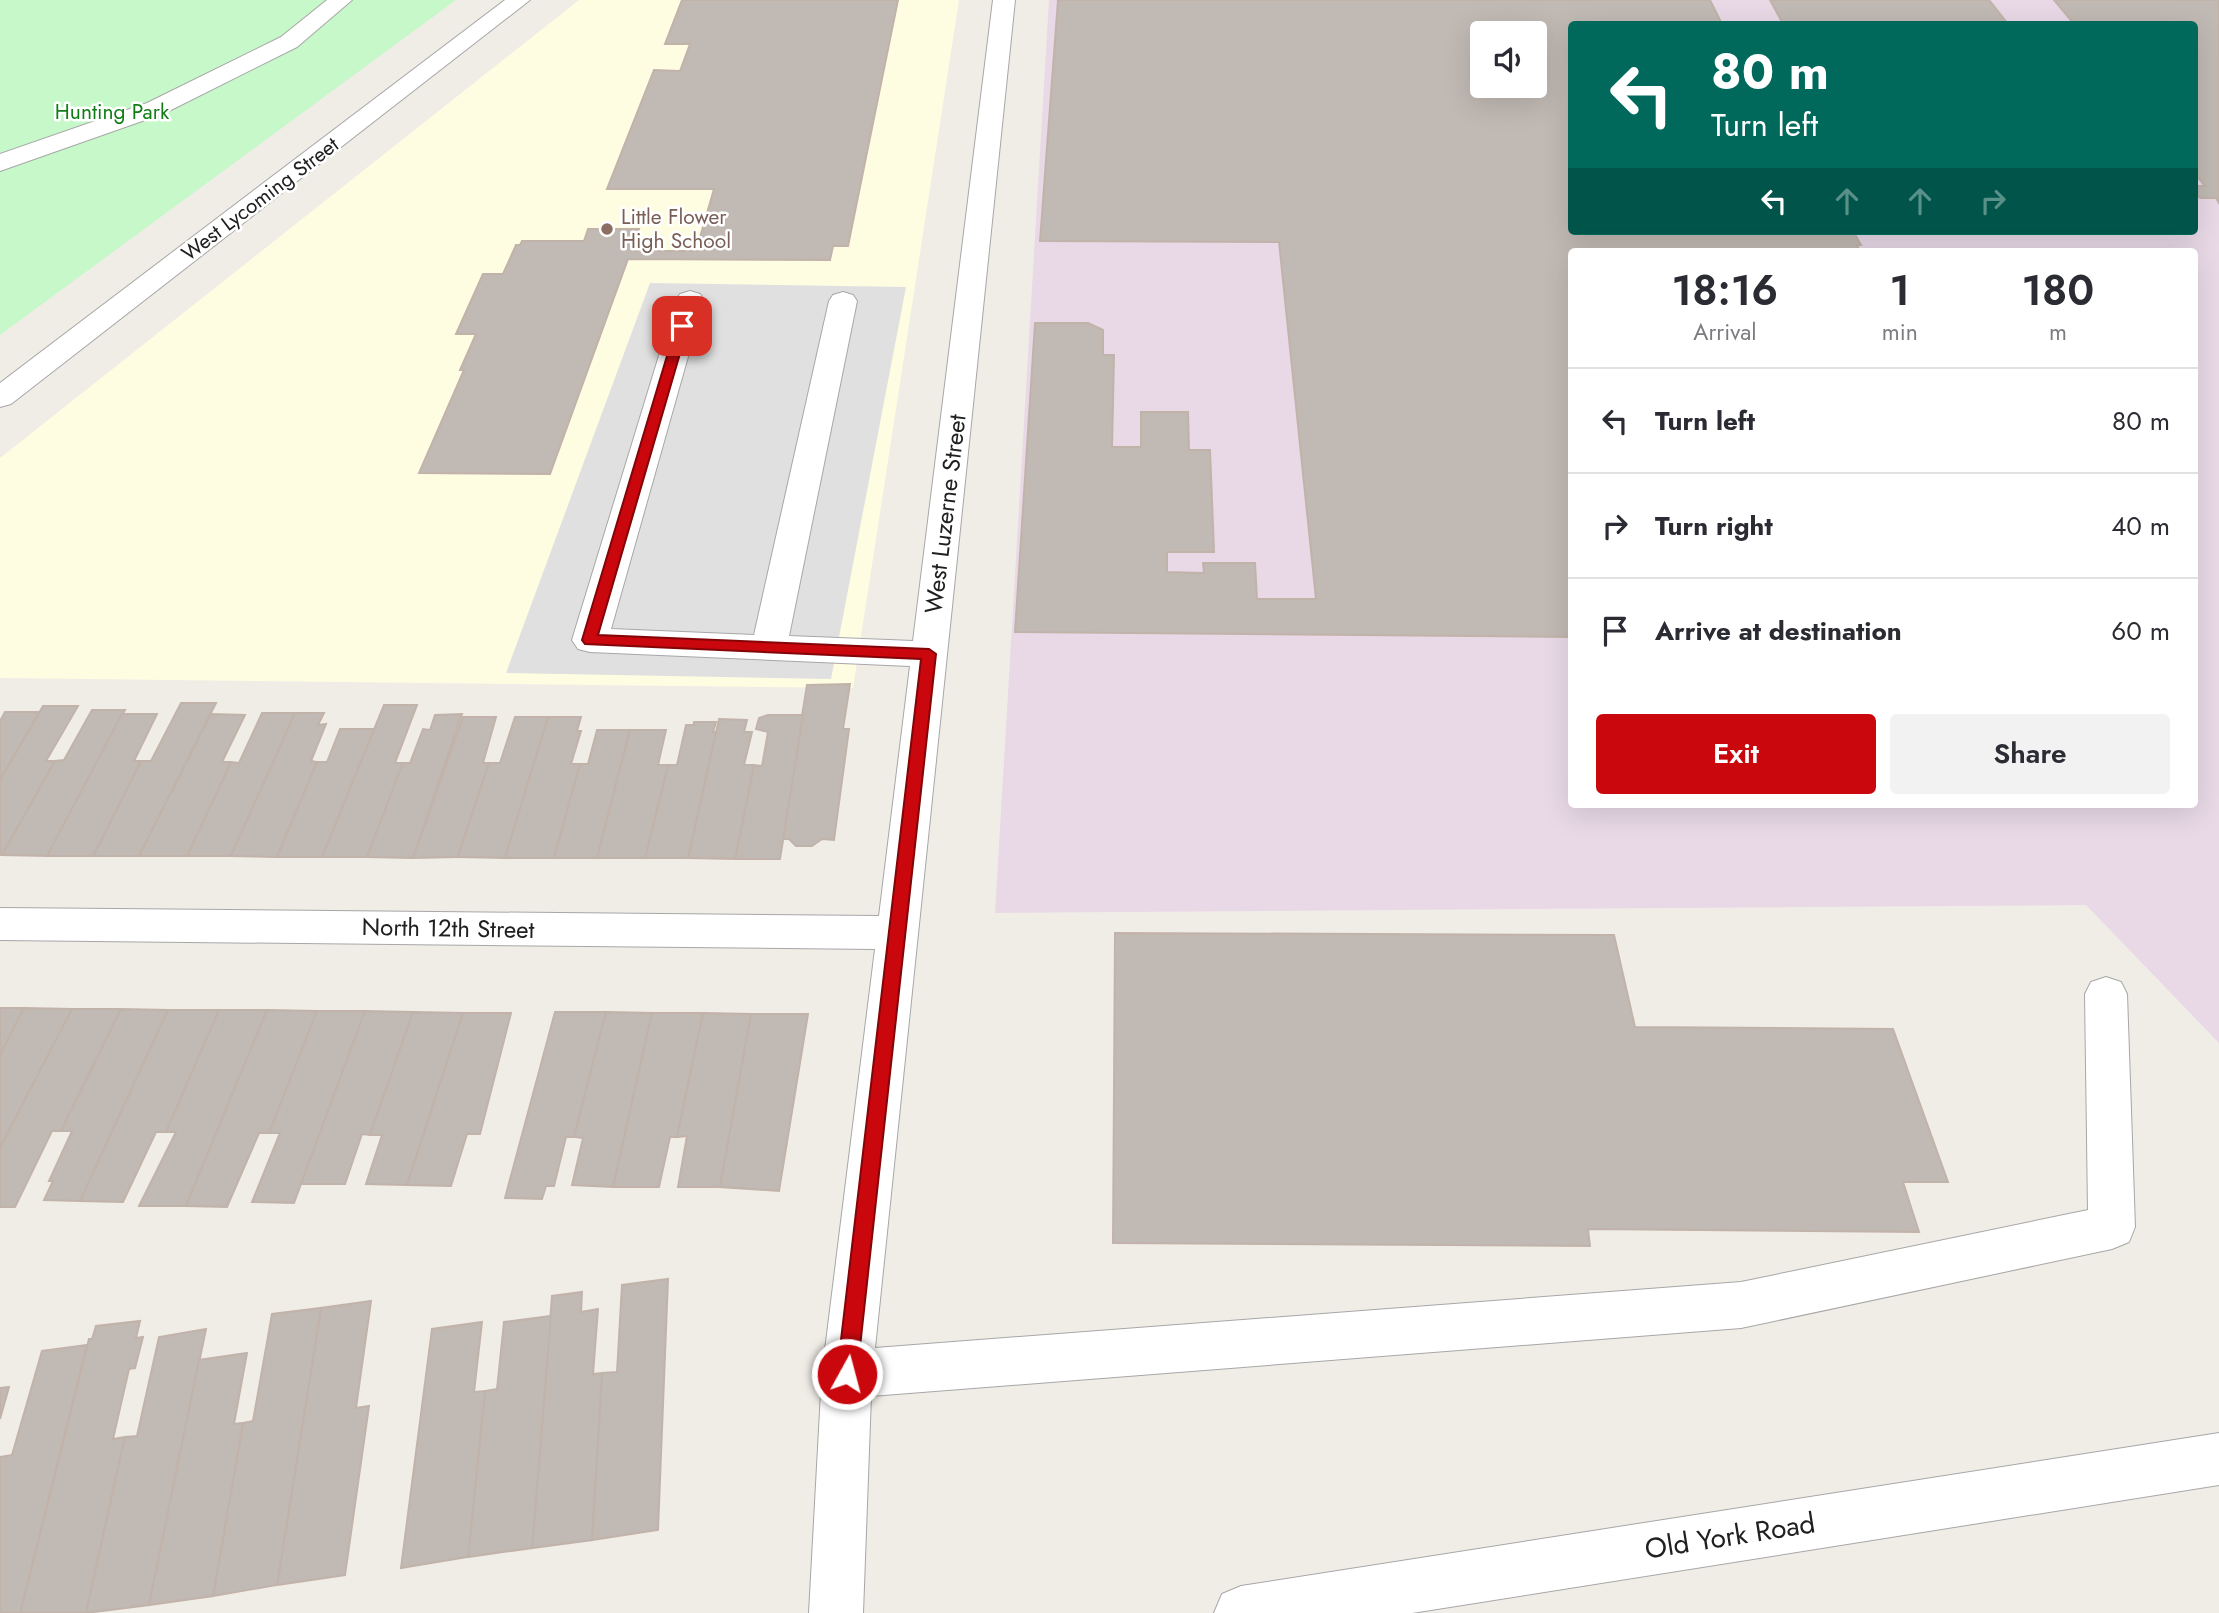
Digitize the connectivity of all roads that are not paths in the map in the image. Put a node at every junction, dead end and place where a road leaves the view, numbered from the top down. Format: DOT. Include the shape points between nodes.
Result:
graph roads {
  1 [pos="341,0"];
  2 [pos="519,0"];
  3 [pos="1004,0"];
  4 [pos="0,163"];
  5 [pos="690,300"];
  6 [pos="843,301"];
  7 [pos="0,398"];
  8 [pos="769,648"];
  9 [pos="929,654"];
  10 [pos="0,924"];
  11 [pos="897,933"];
  12 [pos="2106,994"];
  13 [pos="847,1374"];
  14 [pos="2205,1461"];
  15 [pos="836,1613"];
  16 [pos="1241,1613"];
  1 -- 4 [label="street" via="289,42 156,108"];
  2 -- 7 [label="street, West Lycoming Street"];
  3 -- 9 [label="street, West Luzerne Street"];
  5 -- 8 [label="street" via="590,640"];
  6 -- 8 [label="street"];
  8 -- 9 [label="street"];
  9 -- 11 [label="street, West Luzerne Street"];
  10 -- 11 [label="street, North 12th Street"];
  11 -- 13 [label="street, West Luzerne Street"];
  12 -- 13 [label="street" via="2112,1227 1741,1305"];
  13 -- 15 [label="street, West Luzerne Street"];
  14 -- 16 [label="street, Old York Road"];
}
